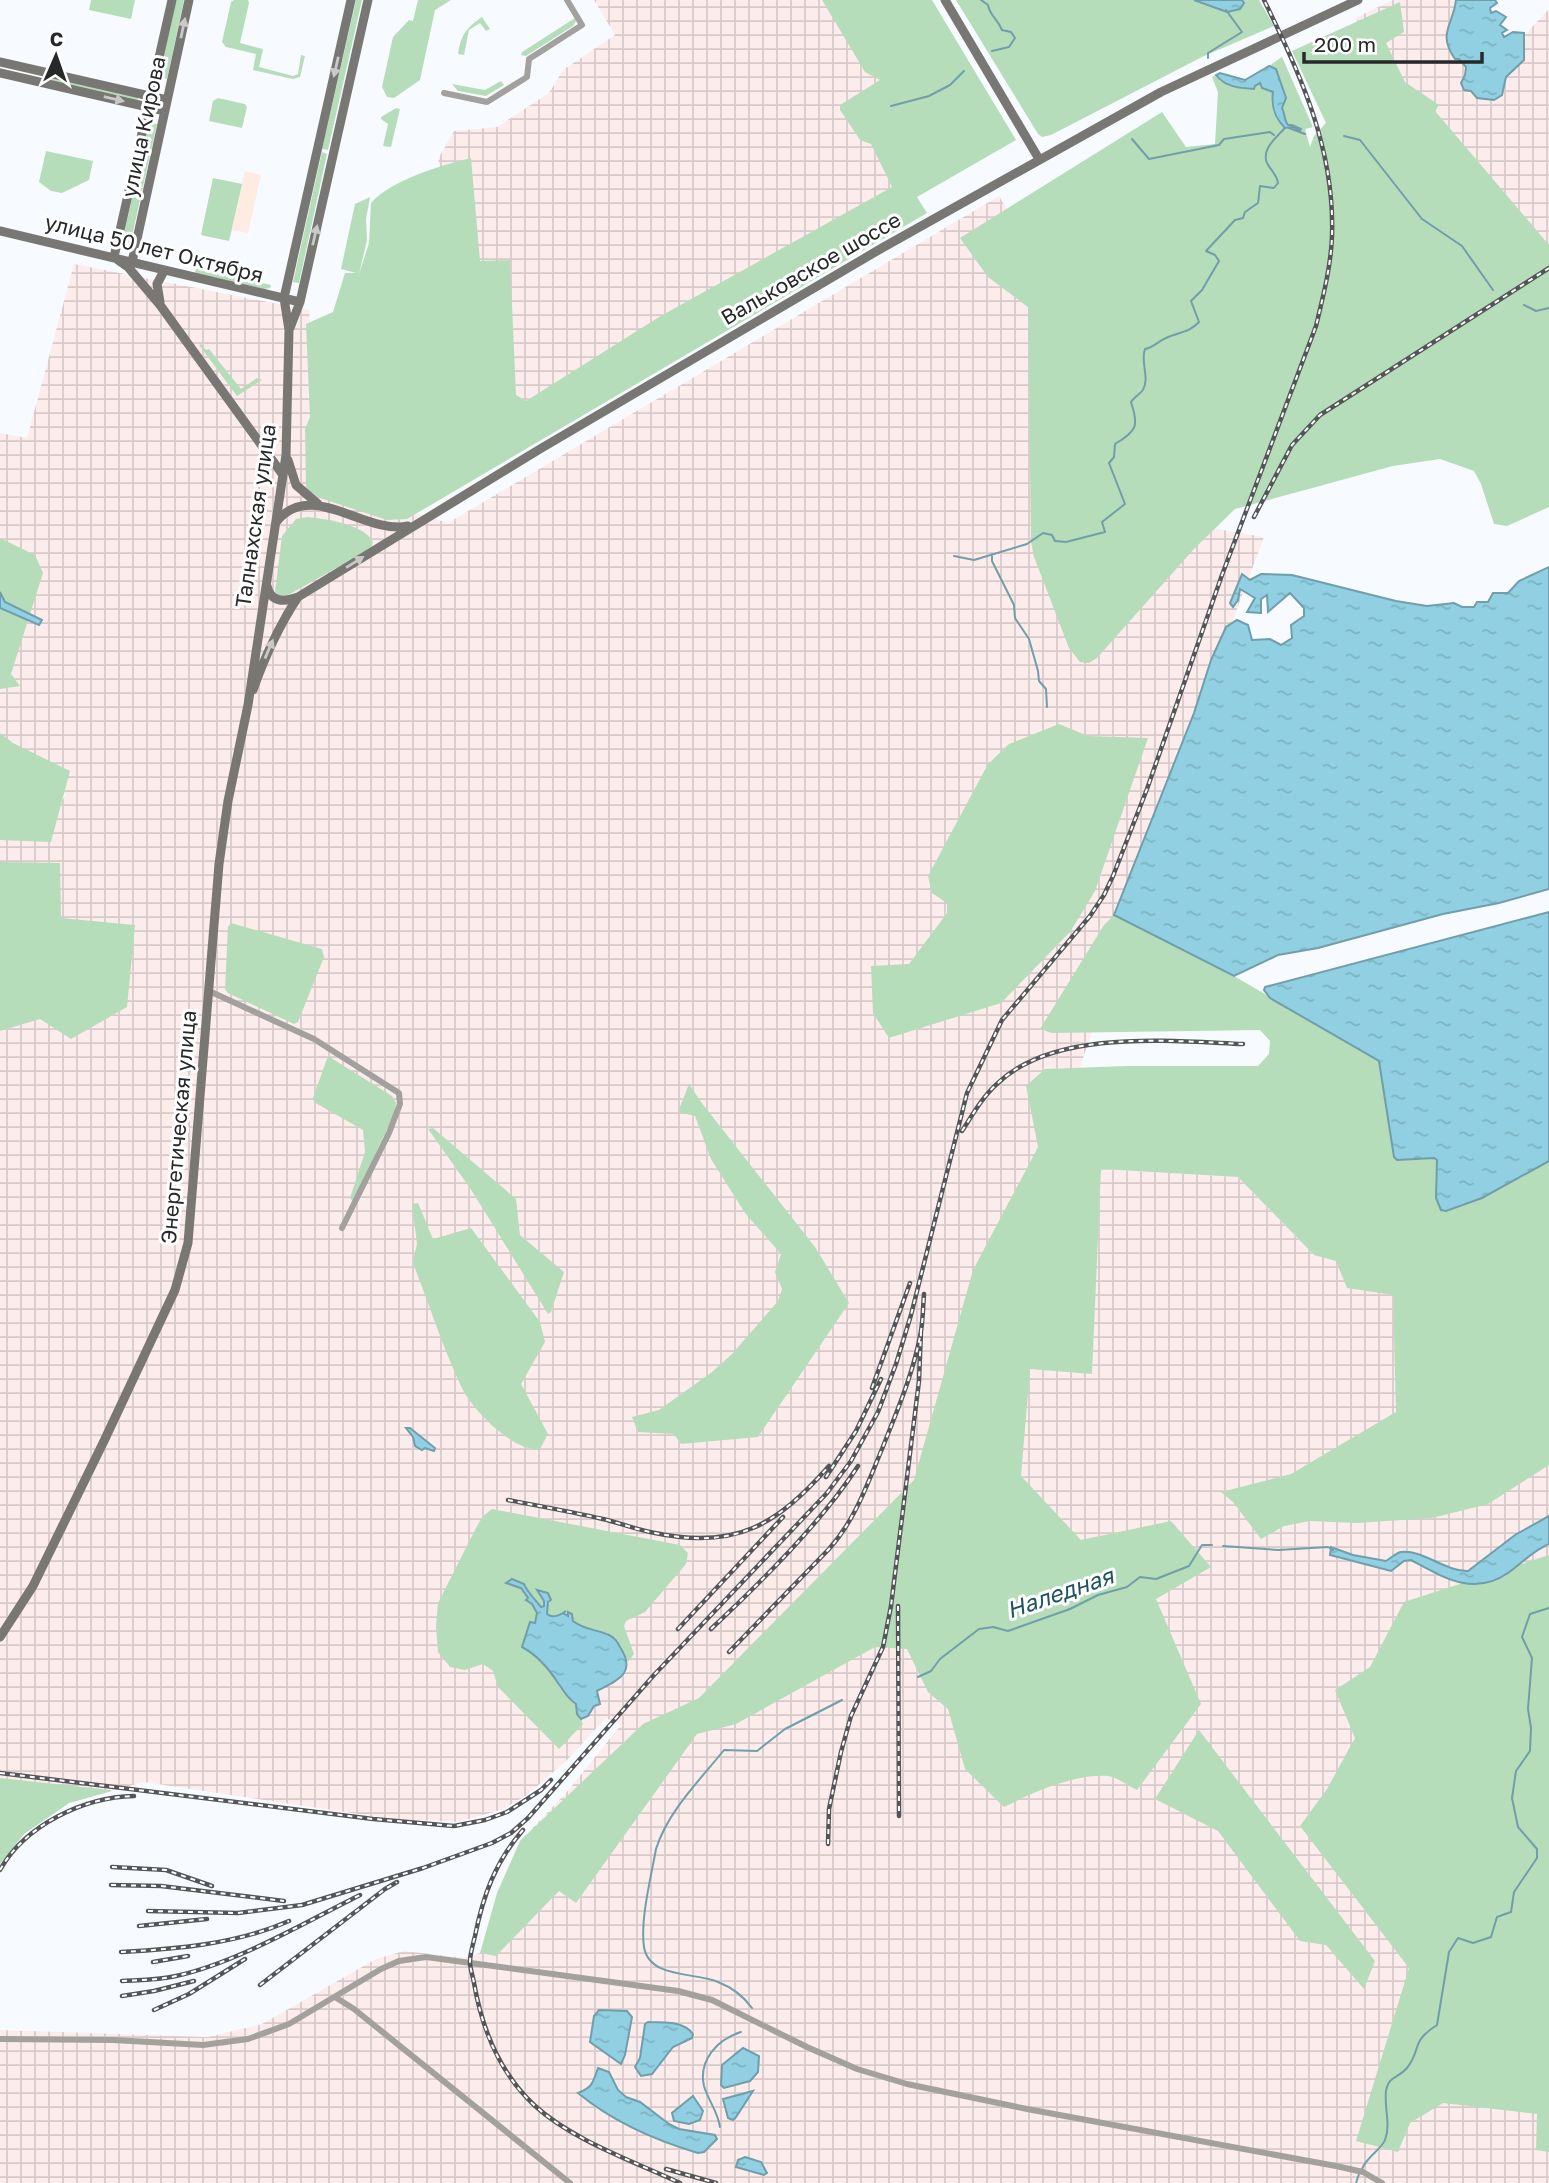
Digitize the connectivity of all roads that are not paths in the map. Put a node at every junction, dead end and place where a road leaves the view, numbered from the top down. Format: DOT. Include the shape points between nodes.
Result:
graph roads {
  1 [pos="172,0"];
  2 [pos="189,0"];
  3 [pos="351,0"];
  4 [pos="368,0"];
  5 [pos="567,0"];
  6 [pos="945,0"];
  7 [pos="1358,0"];
  8 [pos="0,62"];
  9 [pos="41,71"];
  10 [pos="0,73"];
  11 [pos="39,82"];
  12 [pos="444,93"];
  13 [pos="150,96"];
  14 [pos="167,100"];
  15 [pos="148,107"];
  16 [pos="165,111"];
  17 [pos="1039,159"];
  18 [pos="0,230"];
  19 [pos="114,257"];
  20 [pos="132,262"];
  21 [pos="164,271"];
  22 [pos="284,298"];
  23 [pos="300,302"];
  24 [pos="160,305"];
  25 [pos="289,330"];
  26 [pos="286,455"];
  27 [pos="283,475"];
  28 [pos="319,505"];
  29 [pos="276,523"];
  30 [pos="413,526"];
  31 [pos="378,528"];
  32 [pos="376,549"];
  33 [pos="265,590"];
  34 [pos="298,597"];
  35 [pos="248,705"];
  36 [pos="209,991"];
  37 [pos="342,1228"];
  38 [pos="0,1637"];
  39 [pos="335,1997"];
  40 [pos="0,2039"];
  41 [pos="570,2183"];
  42 [pos="1382,2183"];
  1 -- 13 [label="street, улица Кирова"];
  14 -- 2 [label="street, улица Кирова, one-way"];
  3 -- 22 [label="street, Талнахская улица, one-way"];
  23 -- 4 [label="street, Талнахская улица, one-way"];
  5 -- 12 [label="street" via="582,25 529,59 527,77 487,102"];
  6 -- 17 [label="street"];
  7 -- 17 [label="street, Вальковское шоссе" via="1194,75"];
  8 -- 9 [label="street"];
  9 -- 11 [label="street"];
  9 -- 13 [label="street"];
  10 -- 11 [label="street"];
  11 -- 15 [label="street, one-way"];
  13 -- 14 [label="street"];
  13 -- 15 [label="street, улица Кирова"];
  14 -- 16 [label="street, улица Кирова"];
  15 -- 16 [label="street"];
  15 -- 19 [label="street, улица Кирова"];
  16 -- 20 [label="street, улица Кирова"];
  17 -- 30 [label="street, Вальковское шоссе"];
  18 -- 19 [label="street, улица 50 лет Октября"];
  19 -- 20 [label="street, улица 50 лет Октября"];
  19 -- 24 [label="street"];
  20 -- 21 [label="street, улица 50 лет Октября"];
  21 -- 22 [label="street, улица 50 лет Октября"];
  21 -- 24 [label="street" via="157,284"];
  22 -- 23 [label="street, улица 50 лет Октября"];
  22 -- 25 [label="street, Талнахская улица"];
  23 -- 25 [label="street, Талнахская улица"];
  24 -- 27 [label="street"];
  25 -- 26 [label="street, Талнахская улица"];
  26 -- 27 [label="street, Талнахская улица"];
  26 -- 28 [label="street" via="296,485"];
  27 -- 29 [label="street, Талнахская улица"];
  28 -- 29 [label="street" via="296,506"];
  28 -- 31 [label="street"];
  29 -- 33 [label="street, Талнахская улица"];
  30 -- 31 [label="street"];
  30 -- 32 [label="street, Вальковское шоссе"];
  31 -- 32 [label="street" via="381,540"];
  34 -- 32 [label="street, Вальковское шоссе, one-way"];
  33 -- 34 [label="street, Вальковское шоссе" via="279,600"];
  33 -- 35 [label="street, Талнахская улица"];
  35 -- 34 [label="street, Вальковское шоссе, one-way" via="280,623"];
  35 -- 36 [label="street, Энергетическая улица" via="219,864"];
  36 -- 37 [label="street" via="314,1039 399,1093 400,1104 389,1133"];
  36 -- 38 [label="street, Энергетическая улица" via="188,1243 175,1290 33,1586"];
  39 -- 40 [label="street" via="269,2033 225,2043"];
  39 -- 41 [label="street"];
  39 -- 42 [label="street" via="399,1961 426,1957 678,1991 712,2000 857,2069 907,2084 1336,2166 1363,2172"];
}
